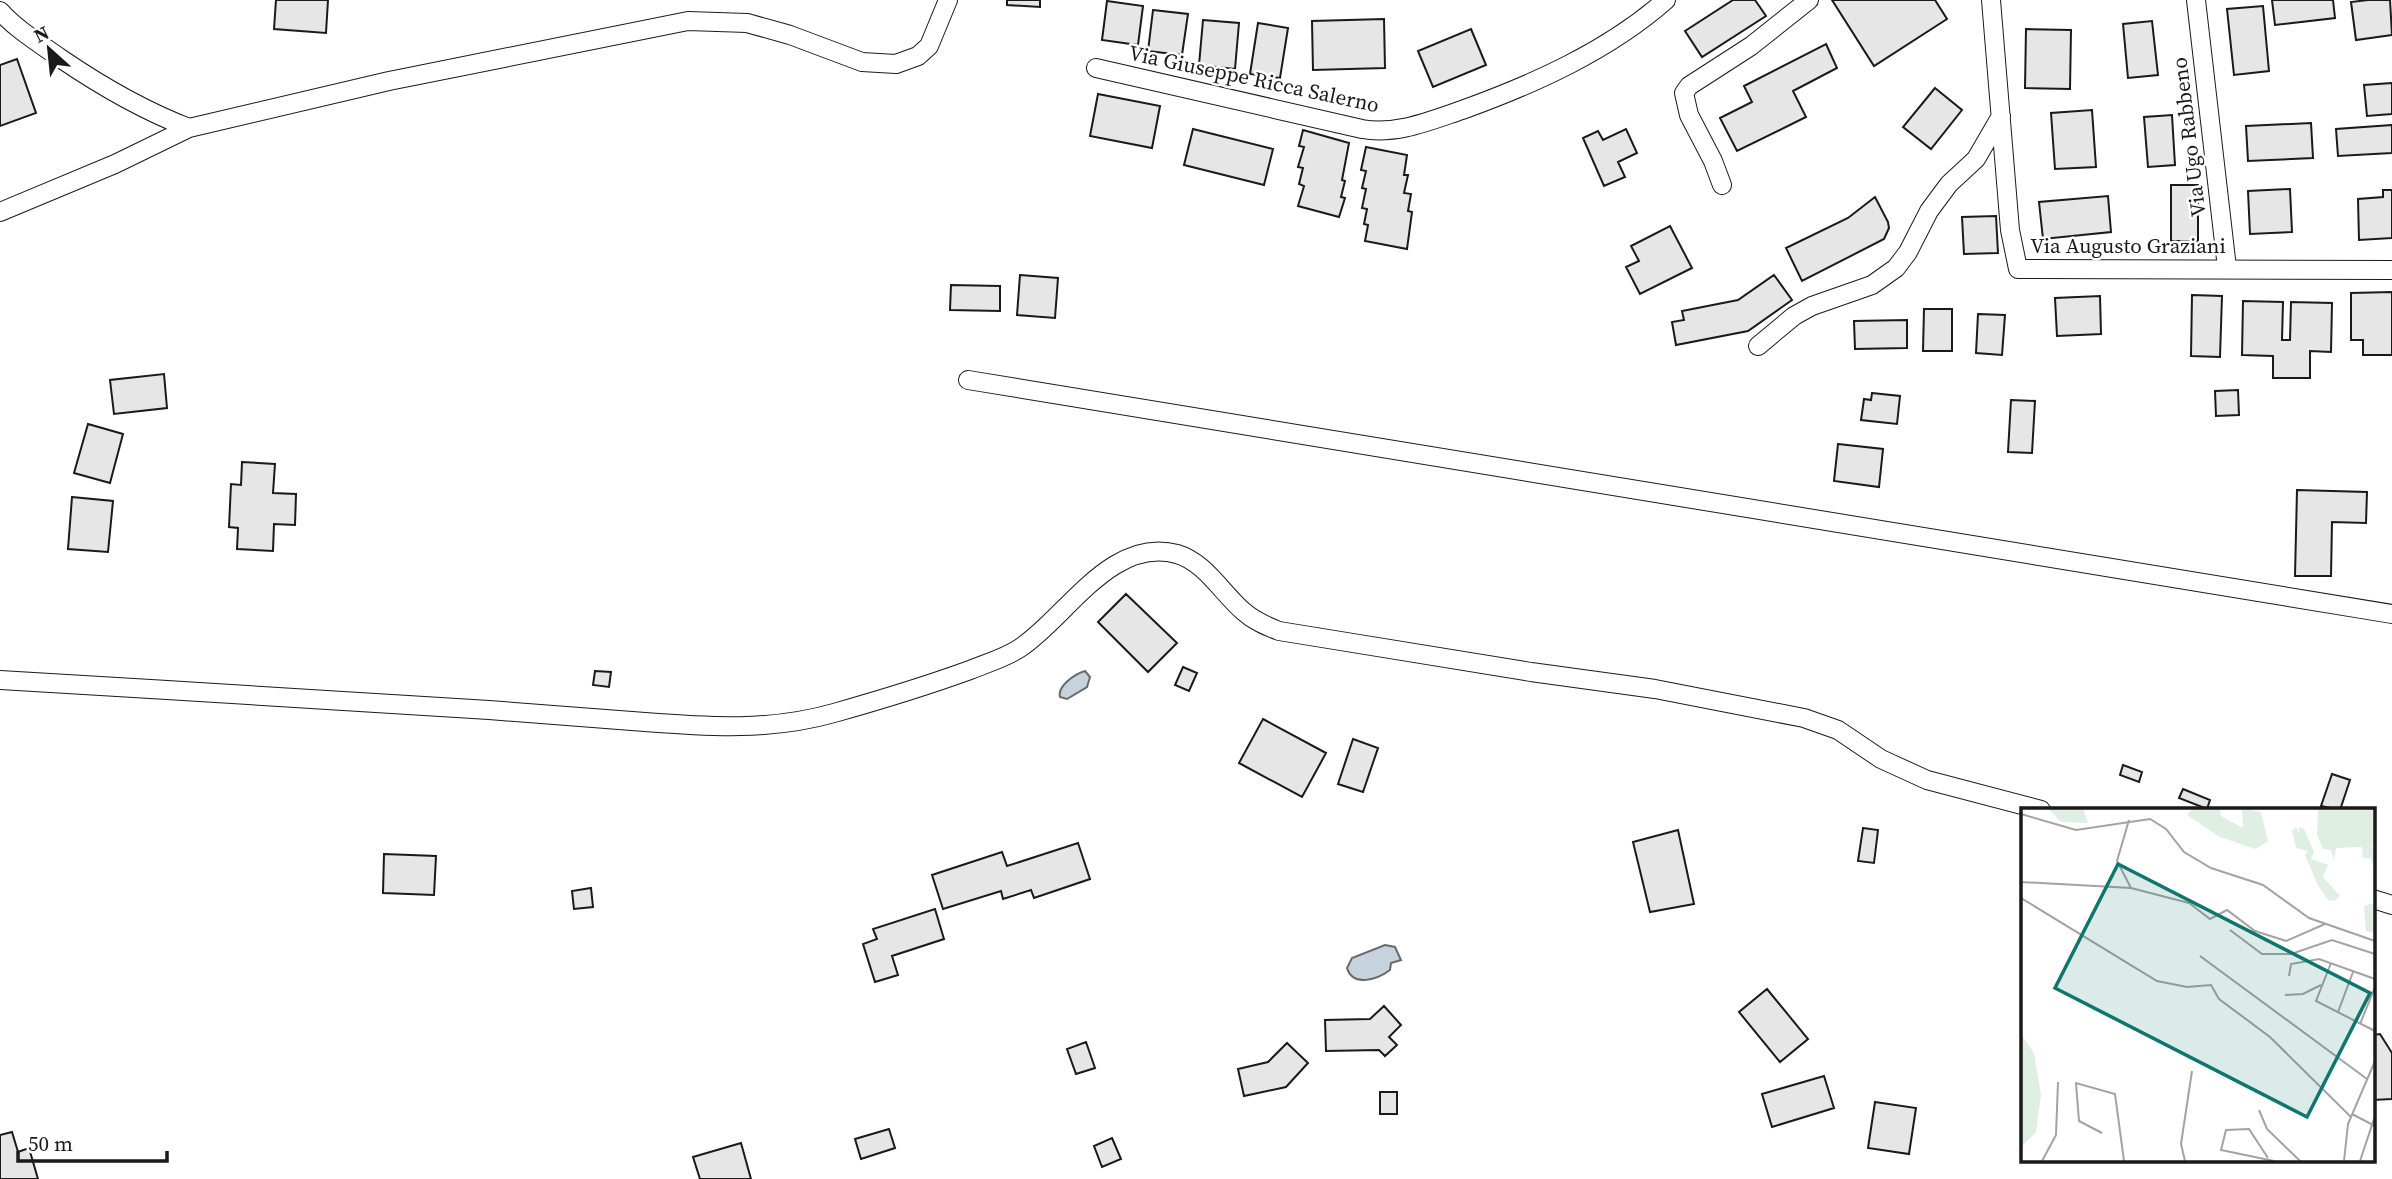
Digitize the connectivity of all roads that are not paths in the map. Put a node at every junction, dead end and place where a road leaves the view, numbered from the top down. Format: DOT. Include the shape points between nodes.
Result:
graph roads {
  1 [pos="948,0"];
  2 [pos="1666,0"];
  3 [pos="1809,0"];
  4 [pos="1991,0"];
  5 [pos="2196,0"];
  6 [pos="0,10"];
  7 [pos="1096,68"];
  8 [pos="2001,116"];
  9 [pos="189,128"];
  10 [pos="1722,185"];
  11 [pos="0,212"];
  12 [pos="2227,268"];
  13 [pos="2392,270"];
  14 [pos="1758,346"];
  15 [pos="968,380"];
  16 [pos="2392,614"];
  17 [pos="0,680"];
  18 [pos="2034,808"];
  19 [pos="2374,899"];
  20 [pos="2392,905"];
  1 -- 9 [label="street" via="929,46 918,56 896,64 862,62 747,23 688,21 390,81"];
  2 -- 7 [label="street, Via Giuseppe Ricca Salerno" via="1619,35 1542,78 1398,130 1362,129"];
  3 -- 10 [label="street" via="1684,93 1689,115"];
  4 -- 8 [label="street, Via Augusto Graziani"];
  5 -- 12 [label="street, Via Ugo Rabbeno"];
  6 -- 9 [label="street" via="29,37 102,87"];
  8 -- 12 [label="street, Via Augusto Graziani" via="2010,230 2018,269"];
  8 -- 14 [label="street" via="1976,159 1929,211 1896,268 1872,285 1794,316"];
  9 -- 11 [label="street"];
  12 -- 13 [label="street, Via Augusto Graziani"];
  15 -- 16 [label="street"];
  17 -- 18 [label="street" via="716,727 778,724 920,687 1003,657 1040,633 1107,571 1137,556 1166,552 1193,562 1245,613 1279,631 1655,689 1811,720 1838,730 1881,759 1918,776"];
  19 -- 20 [label="street"];
}
